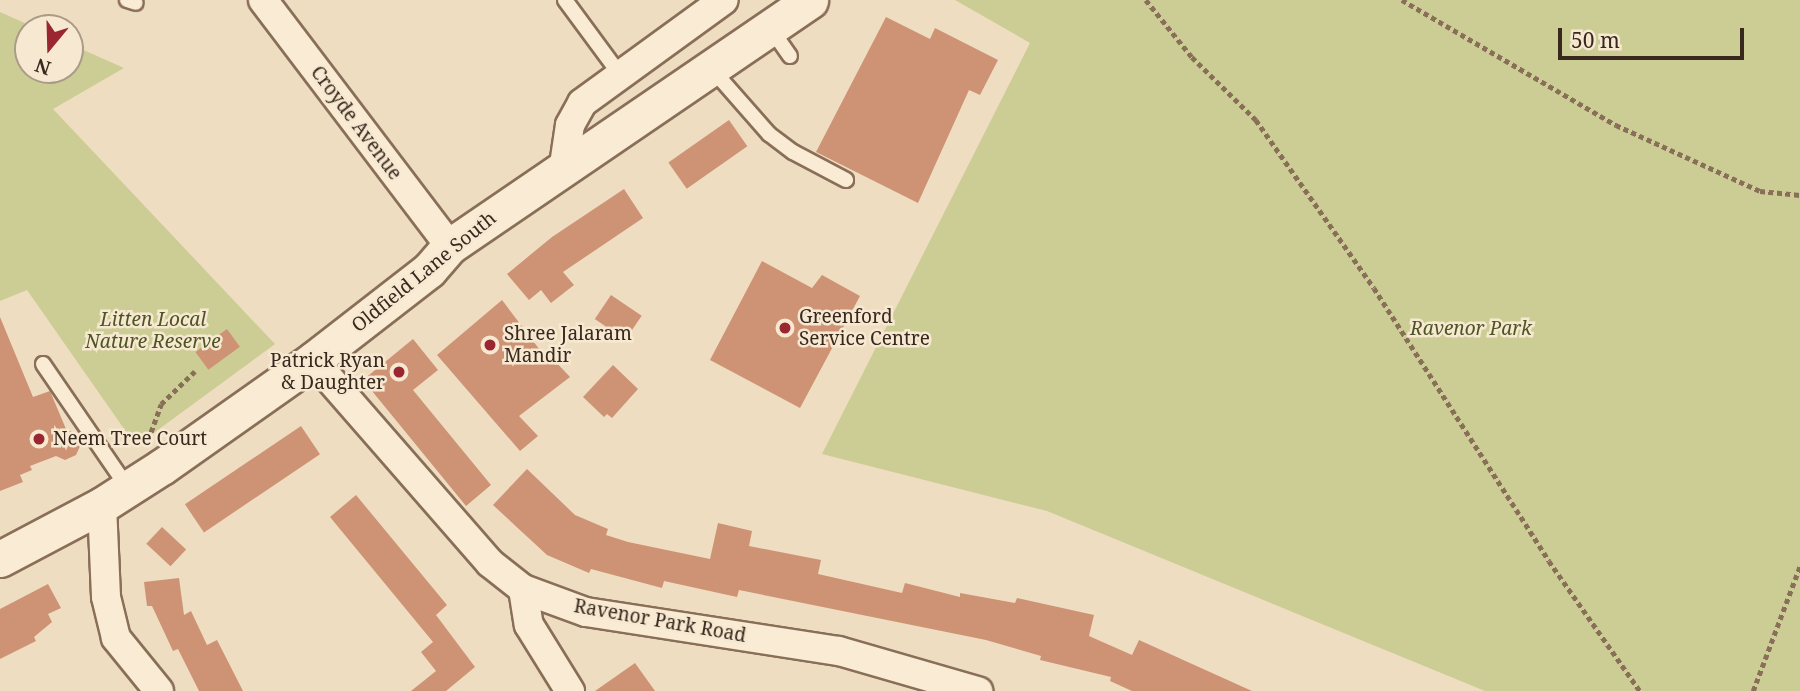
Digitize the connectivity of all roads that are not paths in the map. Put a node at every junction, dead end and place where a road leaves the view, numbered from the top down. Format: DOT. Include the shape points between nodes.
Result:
graph roads {
  1 [pos="263,0"];
  2 [pos="565,0"];
  3 [pos="724,0"];
  4 [pos="810,0"];
  5 [pos="711,68"];
  6 [pos="621,76"];
  7 [pos="564,165"];
  8 [pos="846,180"];
  9 [pos="450,246"];
  10 [pos="313,360"];
  11 [pos="43,364"];
  12 [pos="115,497"];
  13 [pos="0,559"];
  14 [pos="523,589"];
  15 [pos="159,691"];
  16 [pos="570,691"];
  17 [pos="978,691"];
  1 -- 9 [label="street, Croyde Avenue"];
  2 -- 6 [label="lane"];
  3 -- 6 [label="street"];
  4 -- 5 [label="street, Oldfield Lane South" via="781,42"];
  5 -- 7 [label="street, Oldfield Lane South"];
  5 -- 8 [label="lane" via="769,134"];
  6 -- 7 [label="street" via="582,103 570,125"];
  7 -- 9 [label="street, Oldfield Lane South"];
  9 -- 10 [label="street, Oldfield Lane South" via="429,270"];
  10 -- 12 [label="street, Oldfield Lane South"];
  10 -- 14 [label="street, Ravenor Park Road" via="490,563"];
  11 -- 12 [label="lane"];
  12 -- 13 [label="street, Oldfield Lane South"];
  12 -- 15 [label="street" via="106,597 116,638"];
  14 -- 16 [label="street" via="529,625"];
  14 -- 17 [label="street, Ravenor Park Road" via="586,612 839,651"];
}
